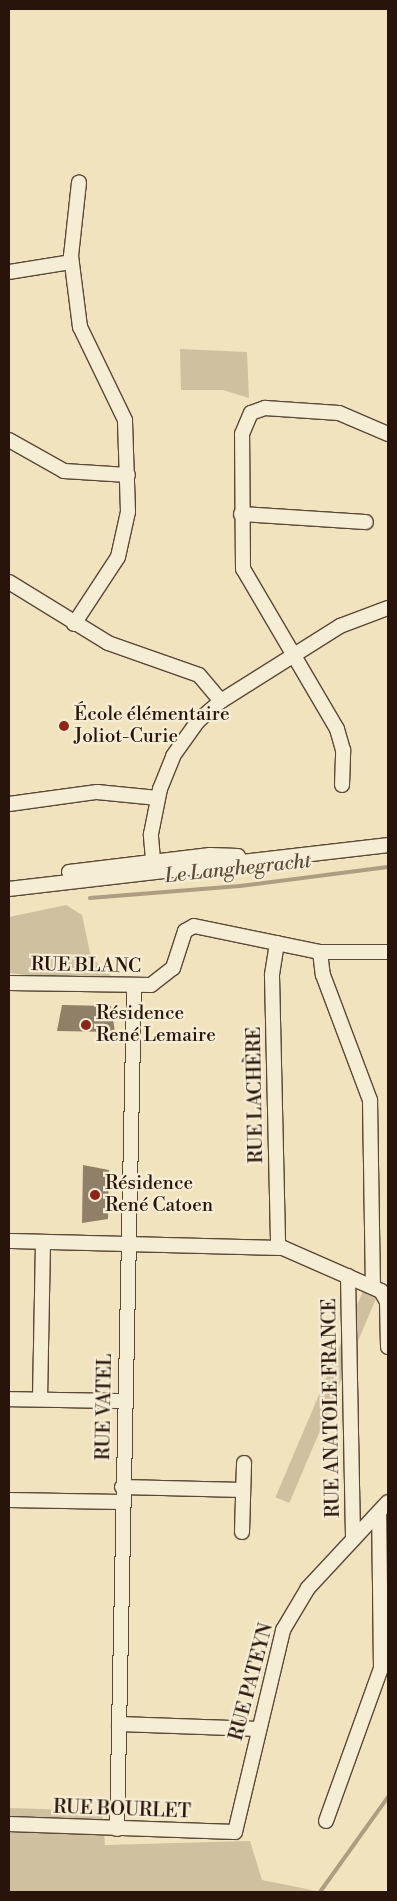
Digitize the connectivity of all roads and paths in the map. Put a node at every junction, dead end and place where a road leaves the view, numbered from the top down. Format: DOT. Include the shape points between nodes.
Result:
graph roads {
  1 [pos="79,182"];
  2 [pos="71,262"];
  3 [pos="9,272"];
  4 [pos="388,434"];
  5 [pos="9,440"];
  6 [pos="128,475"];
  7 [pos="241,514"];
  8 [pos="366,522"];
  9 [pos="9,582"];
  10 [pos="388,608"];
  11 [pos="74,624"];
  12 [pos="292,656"];
  13 [pos="221,701"];
  14 [pos="342,785"];
  15 [pos="158,798"];
  16 [pos="9,804"];
  17 [pos="388,845"];
  18 [pos="153,866"];
  19 [pos="9,881"];
  20 [pos="9,889"];
  21 [pos="277,943"];
  22 [pos="320,952"];
  23 [pos="388,952"];
  24 [pos="9,984"];
  25 [pos="134,987"];
  26 [pos="9,1241"];
  27 [pos="43,1242"];
  28 [pos="127,1243"];
  29 [pos="278,1247"];
  30 [pos="348,1276"];
  31 [pos="373,1287"];
  32 [pos="388,1347"];
  33 [pos="9,1399"];
  34 [pos="40,1399"];
  35 [pos="124,1402"];
  36 [pos="244,1463"];
  37 [pos="122,1487"];
  38 [pos="243,1490"];
  39 [pos="9,1500"];
  40 [pos="121,1502"];
  41 [pos="388,1502"];
  42 [pos="379,1513"];
  43 [pos="242,1532"];
  44 [pos="353,1539"];
  45 [pos="119,1724"];
  46 [pos="259,1729"];
  47 [pos="326,1821"];
  48 [pos="9,1824"];
  49 [pos="117,1829"];
  50 [pos="235,1832"];
  1 -- 2 [label="street"];
  2 -- 3 [label="street"];
  2 -- 6 [label="street" via="82,336 125,420"];
  4 -- 7 [label="street" via="333,411 265,408 251,413 242,434"];
  5 -- 6 [label="street" via="64,471"];
  6 -- 11 [label="street" via="128,521 121,550"];
  7 -- 8 [label="street"];
  7 -- 12 [label="street" via="241,556 247,581"];
  9 -- 11 [label="street"];
  10 -- 12 [label="street" via="354,618"];
  11 -- 13 [label="street" via="127,651 194,673"];
  12 -- 13 [label="street"];
  12 -- 14 [label="street" via="339,734"];
  13 -- 15 [label="street" via="182,741"];
  15 -- 16 [label="street" via="97,792"];
  15 -- 18 [label="street"];
  17 -- 18 [label="street"];
  18 -- 19 [label="street"];
  18 -- 20 [label="street"];
  21 -- 22 [label="street"];
  21 -- 25 [label="street, RUE BLANC" via="191,927 170,972 155,984"];
  21 -- 29 [label="street, RUE LACHÈRE" via="272,976"];
  22 -- 23 [label="street"];
  22 -- 31 [label="street" via="323,975 370,1100"];
  24 -- 25 [label="street, RUE BLANC"];
  25 -- 28 [label="street, RUE VATEL"];
  26 -- 27 [label="street"];
  27 -- 28 [label="street"];
  27 -- 34 [label="street"];
  28 -- 29 [label="street"];
  28 -- 35 [label="street, RUE VATEL"];
  29 -- 30 [label="street"];
  30 -- 31 [label="street"];
  30 -- 44 [label="street, RUE ANATOLE FRANCE"];
  31 -- 32 [label="street" via="387,1299"];
  33 -- 34 [label="street"];
  34 -- 35 [label="street"];
  35 -- 37 [label="street, RUE VATEL"];
  36 -- 38 [label="street"];
  37 -- 38 [label="street"];
  37 -- 40 [label="street, RUE VATEL"];
  38 -- 43 [label="street"];
  39 -- 40 [label="street"];
  40 -- 45 [label="street, RUE VATEL"];
  41 -- 42 [label="street"];
  42 -- 44 [label="street, RUE PATEYN"];
  42 -- 47 [label="street" via="381,1668"];
  44 -- 46 [label="street, RUE PATEYN" via="308,1588 284,1627"];
  45 -- 46 [label="street"];
  45 -- 49 [label="street, RUE VATEL"];
  46 -- 50 [label="street, RUE PATEYN"];
  48 -- 49 [label="street, RUE BOURLET"];
  49 -- 50 [label="street, RUE BOURLET"];
}
